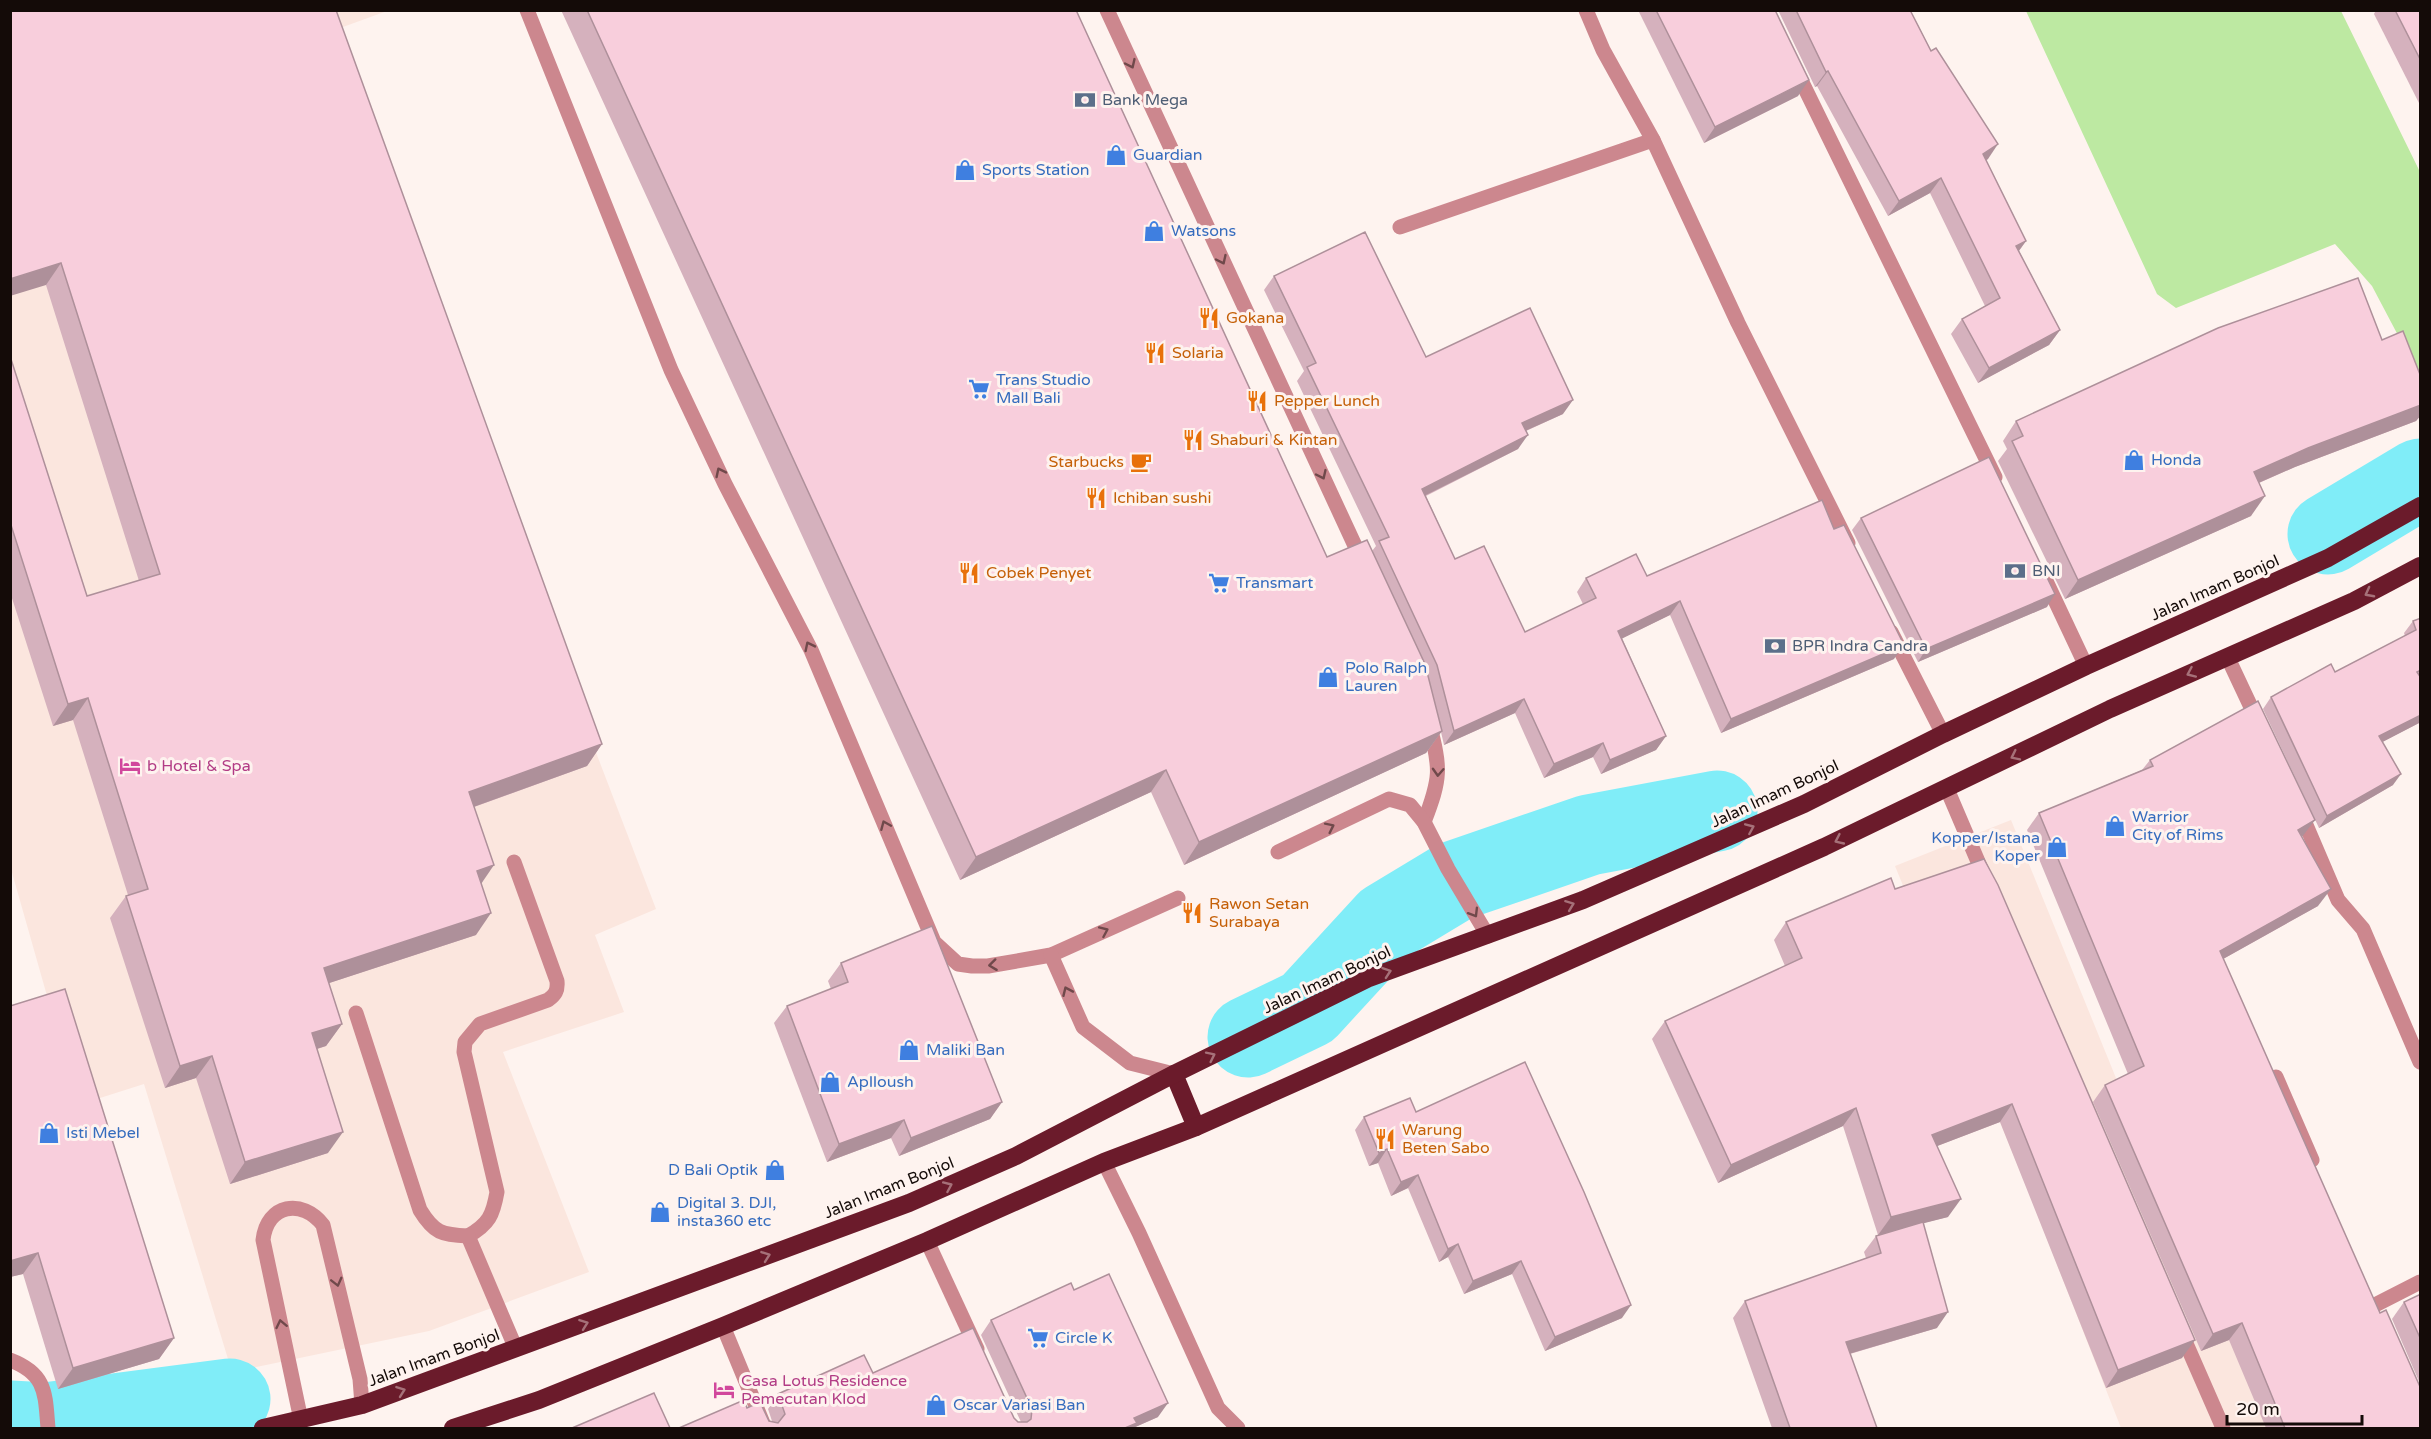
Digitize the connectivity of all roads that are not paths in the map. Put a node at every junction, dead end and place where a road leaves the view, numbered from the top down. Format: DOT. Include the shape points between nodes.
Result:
graph roads {
  1 [pos="527,10"];
  2 [pos="1107,10"];
  3 [pos="1586,10"];
  4 [pos="1791,60"];
  5 [pos="1653,140"];
  6 [pos="1400,227"];
  7 [pos="1999,486"];
  8 [pos="2421,506"];
  9 [pos="1854,556"];
  10 [pos="2421,566"];
  11 [pos="2040,570"];
  12 [pos="1368,576"];
  13 [pos="1884,617"];
  14 [pos="2227,656"];
  15 [pos="2086,666"];
  16 [pos="1424,704"];
  17 [pos="2262,731"];
  18 [pos="1943,734"];
  19 [pos="1947,789"];
  20 [pos="2293,795"];
  21 [pos="1424,822"];
  22 [pos="1278,852"];
  23 [pos="514,862"];
  24 [pos="1993,897"];
  25 [pos="1178,898"];
  26 [pos="1488,936"];
  27 [pos="1051,956"];
  28 [pos="357,1013"];
  29 [pos="2421,1062"];
  30 [pos="1171,1074"];
  31 [pos="2276,1077"];
  32 [pos="1196,1127"];
  33 [pos="1104,1162"];
  34 [pos="2319,1175"];
  35 [pos="468,1236"];
  36 [pos="927,1241"];
  37 [pos="2421,1282"];
  38 [pos="2375,1305"];
  39 [pos="2176,1320"];
  40 [pos="723,1326"];
  41 [pos="512,1341"];
  42 [pos="10,1360"];
  43 [pos="985,1368"];
  44 [pos="362,1405"];
  45 [pos="301,1420"];
  46 [pos="47,1422"];
  47 [pos="263,1428"];
  48 [pos="453,1428"];
  49 [pos="765,1428"];
  50 [pos="1238,1428"];
  51 [pos="2223,1428"];
  27 -- 1 [label="street, one-way" via="972,966 958,964 934,942 811,650 671,370"];
  2 -- 12 [label="street, one-way"];
  3 -- 5 [label="street" via="1603,50"];
  4 -- 7 [label="street"];
  5 -- 6 [label="street"];
  5 -- 9 [label="street" via="1738,323"];
  8 -- 15 [label="highway, Jalan Imam Bonjol" via="2328,558"];
  10 -- 14 [label="highway, one-way" via="2354,601"];
  11 -- 15 [label="street"];
  13 -- 18 [label="street"];
  14 -- 17 [label="street"];
  14 -- 19 [label="highway, one-way" via="2110,708"];
  15 -- 18 [label="highway, Jalan Imam Bonjol"];
  16 -- 21 [label="street, one-way" via="1438,759 1437,788"];
  26 -- 18 [label="highway, Jalan Imam Bonjol, one-way" via="1583,900 1804,804"];
  19 -- 24 [label="street"];
  19 -- 32 [label="highway, one-way"];
  20 -- 29 [label="street" via="2338,900 2363,929"];
  22 -- 21 [label="street, one-way" via="1389,799 1410,805"];
  21 -- 26 [label="street, one-way"];
  23 -- 35 [label="street" via="558,989 548,1000 480,1024 465,1042 464,1052 497,1192 494,1212"];
  27 -- 25 [label="street, one-way"];
  30 -- 26 [label="highway, Jalan Imam Bonjol, one-way" via="1369,978"];
  30 -- 27 [label="street, one-way" via="1130,1063 1083,1027"];
  28 -- 35 [label="street" via="420,1210 429,1226 446,1235"];
  30 -- 32 [label="highway"];
  41 -- 30 [label="highway, Jalan Imam Bonjol, one-way" via="909,1203 1016,1156"];
  31 -- 34 [label="street"];
  32 -- 33 [label="highway"];
  33 -- 36 [label="highway"];
  33 -- 50 [label="street" via="1218,1408"];
  35 -- 41 [label="street"];
  36 -- 40 [label="highway"];
  36 -- 43 [label="street"];
  37 -- 38 [label="street"];
  39 -- 51 [label="street"];
  40 -- 48 [label="highway" via="539,1400"];
  40 -- 49 [label="street"];
  44 -- 41 [label="highway, Jalan Imam Bonjol, one-way"];
  42 -- 46 [label="street" via="38,1375"];
  44 -- 45 [label="highway, Jalan Imam Bonjol"];
  45 -- 44 [label="street, one-way" via="263,1240 264,1228 281,1210 308,1210 323,1225 360,1379"];
  45 -- 47 [label="highway, Jalan Imam Bonjol"];
}
